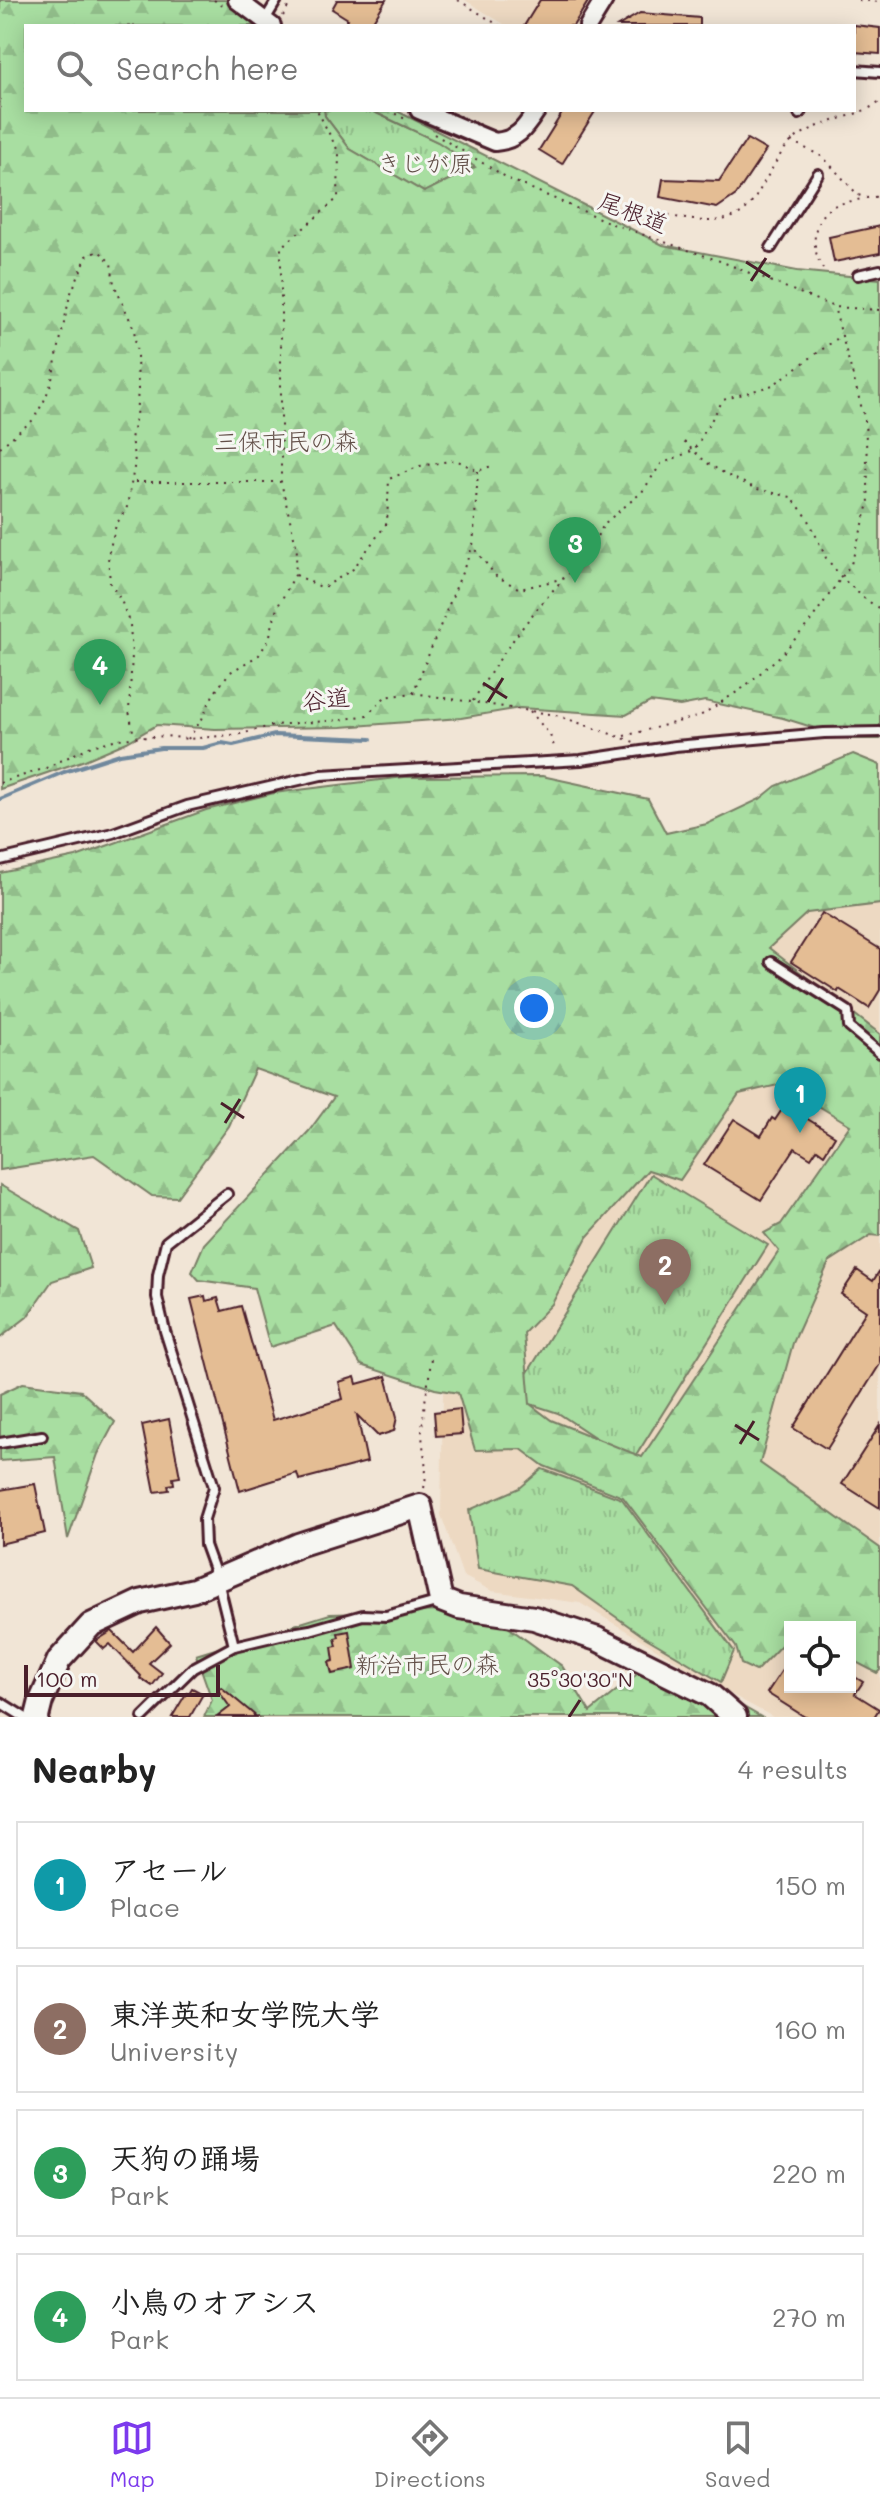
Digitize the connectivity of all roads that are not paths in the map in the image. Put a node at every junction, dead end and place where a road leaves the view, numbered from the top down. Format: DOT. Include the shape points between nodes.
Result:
graph roads {
  1 [pos="237,0"];
  2 [pos="277,0"];
  3 [pos="604,0"];
  4 [pos="271,24"];
  5 [pos="589,24"];
  6 [pos="856,70"];
  7 [pos="880,72"];
  8 [pos="536,112"];
  9 [pos="416,116"];
  10 [pos="818,174"];
  11 [pos="771,248"];
  12 [pos="880,270"];
  13 [pos="858,275"];
  14 [pos="880,732"];
  15 [pos="0,860"];
  16 [pos="771,962"];
  17 [pos="880,1053"];
  18 [pos="227,1194"];
  19 [pos="42,1436"];
  20 [pos="0,1443"];
  21 [pos="218,1581"];
  22 [pos="441,1600"];
  23 [pos="234,1646"];
  24 [pos="0,1702"];
  25 [pos="24,1717"];
  26 [pos="37,1717"];
  27 [pos="143,1717"];
  28 [pos="735,1717"];
  1 -- 4 [label="street"];
  2 -- 4 [label="lane"];
  3 -- 5 [label="street"];
  6 -- 7 [label="lane"];
  8 -- 9 [label="street" via="519,134 495,142"];
  10 -- 11 [label="lane"];
  12 -- 13 [label="lane"];
  14 -- 15 [label="lane" via="824,733 559,761 321,775 187,806 113,833"];
  16 -- 17 [label="lane" via="848,1011 849,1027"];
  18 -- 21 [label="lane" via="166,1242 157,1297 214,1487 204,1519 205,1545"];
  19 -- 20 [label="lane"];
  21 -- 22 [label="street" via="298,1545 420,1506"];
  21 -- 23 [label="lane"];
  21 -- 26 [label="street" via="140,1602 91,1625 59,1660"];
  22 -- 23 [label="lane"];
  22 -- 28 [label="street" via="534,1618 597,1639 710,1695"];
  23 -- 27 [label="lane" via="193,1668"];
  24 -- 25 [label="lane"];
}
